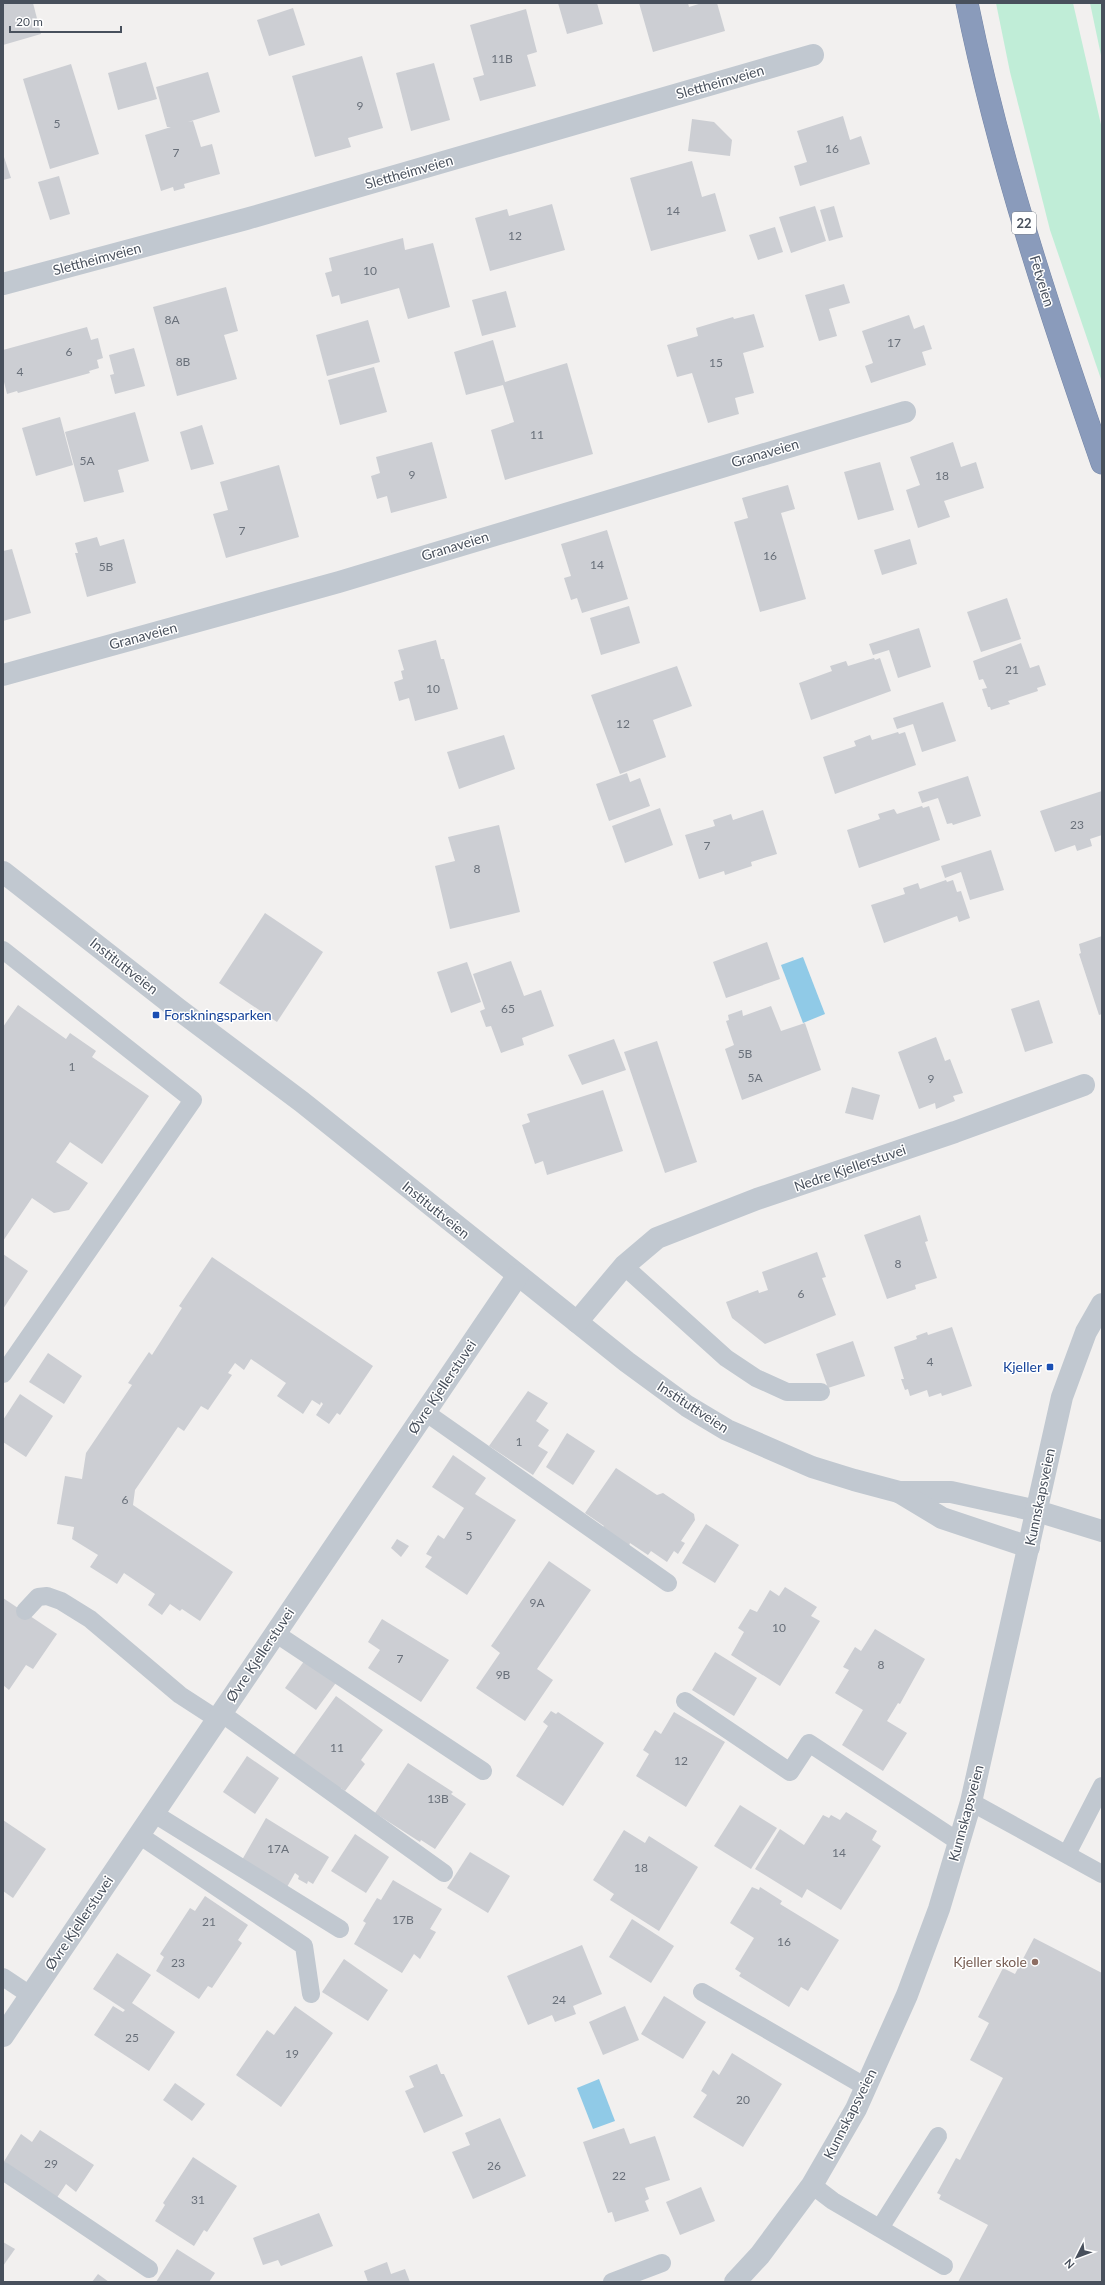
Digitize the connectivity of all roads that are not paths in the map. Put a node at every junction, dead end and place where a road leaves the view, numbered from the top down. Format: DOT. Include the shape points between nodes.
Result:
graph roads {
  1 [pos="967,3"];
  2 [pos="813,55"];
  3 [pos="3,284"];
  4 [pos="905,412"];
  5 [pos="1098,443"];
  6 [pos="1102,463"];
  7 [pos="3,675"];
  8 [pos="3,872"];
  9 [pos="3,950"];
  10 [pos="1084,1085"];
  11 [pos="624,1266"];
  12 [pos="518,1275"];
  13 [pos="1102,1304"];
  14 [pos="577,1322"];
  15 [pos="3,1374"];
  16 [pos="821,1392"];
  17 [pos="425,1412"];
  18 [pos="899,1492"];
  19 [pos="1037,1511"];
  20 [pos="1102,1531"];
  21 [pos="1029,1547"];
  22 [pos="668,1584"];
  23 [pos="25,1610"];
  24 [pos="275,1633"];
  25 [pos="685,1700"];
  26 [pos="219,1716"];
  27 [pos="483,1771"];
  28 [pos="1102,1786"];
  29 [pos="971,1802"];
  30 [pos="154,1813"];
  31 [pos="139,1835"];
  32 [pos="959,1842"];
  33 [pos="1066,1854"];
  34 [pos="444,1873"];
  35 [pos="1102,1874"];
  36 [pos="340,1929"];
  37 [pos="3,1977"];
  38 [pos="702,1992"];
  39 [pos="312,1994"];
  40 [pos="30,1995"];
  41 [pos="3,2036"];
  42 [pos="866,2087"];
  43 [pos="938,2136"];
  44 [pos="3,2171"];
  45 [pos="812,2185"];
  46 [pos="880,2228"];
  47 [pos="662,2263"];
  48 [pos="944,2266"];
  49 [pos="149,2269"];
  50 [pos="612,2282"];
  51 [pos="735,2282"];
  1 -- 5 [label="highway, Fetveien / 22" via="1008,170 1068,365"];
  2 -- 3 [label="street, Slettheimveien" via="246,219"];
  4 -- 7 [label="street, Granaveien" via="339,582"];
  5 -- 6 [label="highway, Fetveien / 22"];
  8 -- 12 [label="street, Instituttveien" via="302,1102"];
  9 -- 15 [label="lane" via="193,1100"];
  10 -- 11 [label="street, Nedre Kjellerstuvei" via="757,1200 657,1238"];
  11 -- 14 [label="street, Nedre Kjellerstuvei"];
  11 -- 16 [label="lane" via="726,1358 756,1378 787,1392"];
  12 -- 14 [label="street, Instituttveien"];
  12 -- 17 [label="street, Øvre Kjellerstuvei"];
  13 -- 19 [label="street, Kunnskapsveien" via="1086,1332 1062,1397"];
  14 -- 18 [label="street, Instituttveien" via="668,1392 727,1430 812,1467"];
  17 -- 22 [label="lane"];
  17 -- 24 [label="street, Øvre Kjellerstuvei"];
  18 -- 19 [label="street, Instituttveien" via="951,1492"];
  18 -- 21 [label="street, Instituttveien" via="942,1518"];
  19 -- 20 [label="street"];
  19 -- 21 [label="street, Kunnskapsveien"];
  21 -- 29 [label="street, Kunnskapsveien"];
  23 -- 26 [label="lane" via="38,1597 47,1596 61,1601 90,1620 180,1695"];
  24 -- 26 [label="street, Øvre Kjellerstuvei"];
  24 -- 27 [label="lane"];
  25 -- 32 [label="lane" via="790,1772 809,1743"];
  26 -- 30 [label="street, Øvre Kjellerstuvei"];
  26 -- 34 [label="lane"];
  28 -- 33 [label="lane"];
  29 -- 32 [label="street, Kunnskapsveien"];
  29 -- 33 [label="lane"];
  30 -- 31 [label="street, Øvre Kjellerstuvei"];
  30 -- 36 [label="lane"];
  31 -- 39 [label="lane" via="304,1946"];
  31 -- 40 [label="street, Øvre Kjellerstuvei"];
  32 -- 42 [label="street, Kunnskapsveien" via="939,1909 907,1995"];
  33 -- 35 [label="lane"];
  37 -- 40 [label="lane"];
  38 -- 42 [label="lane"];
  40 -- 41 [label="street, Øvre Kjellerstuvei"];
  42 -- 45 [label="street, Kunnskapsveien"];
  43 -- 46 [label="lane"];
  44 -- 49 [label="lane"];
  45 -- 46 [label="lane"];
  45 -- 51 [label="street, Kunnskapsveien" via="760,2255"];
  46 -- 48 [label="lane"];
  47 -- 50 [label="lane"];
}
